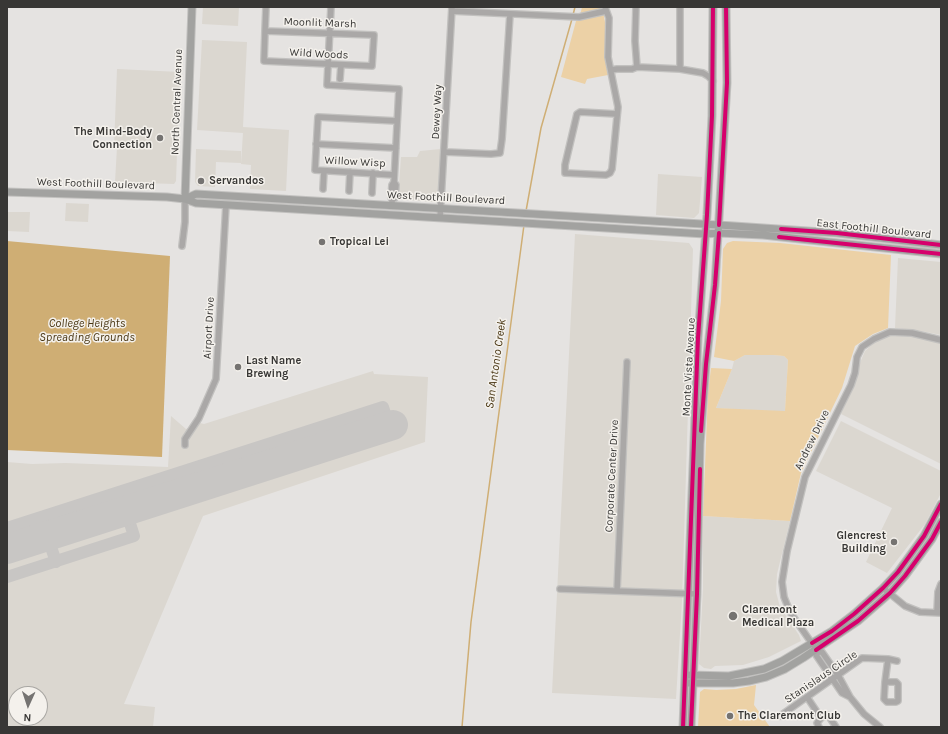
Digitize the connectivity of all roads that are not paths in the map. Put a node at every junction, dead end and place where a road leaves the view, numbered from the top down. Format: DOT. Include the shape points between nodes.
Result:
graph roads {
  1 [pos="192,7"];
  2 [pos="266,7"];
  3 [pos="331,7"];
  4 [pos="636,7"];
  5 [pos="680,7"];
  6 [pos="713,7"];
  7 [pos="726,7"];
  8 [pos="452,9"];
  9 [pos="606,9"];
  10 [pos="510,14"];
  11 [pos="265,31"];
  12 [pos="330,33"];
  13 [pos="328,64"];
  14 [pos="341,65"];
  15 [pos="372,66"];
  16 [pos="637,67"];
  17 [pos="680,69"];
  18 [pos="611,70"];
  19 [pos="340,79"];
  20 [pos="713,82"];
  21 [pos="617,114"];
  22 [pos="397,121"];
  23 [pos="316,144"];
  24 [pos="396,148"];
  25 [pos="445,152"];
  26 [pos="324,171"];
  27 [pos="350,172"];
  28 [pos="373,173"];
  29 [pos="394,175"];
  30 [pos="323,189"];
  31 [pos="349,191"];
  32 [pos="7,192"];
  33 [pos="372,193"];
  34 [pos="185,199"];
  35 [pos="278,199"];
  36 [pos="325,202"];
  37 [pos="392,203"];
  38 [pos="226,205"];
  39 [pos="246,206"];
  40 [pos="290,208"];
  41 [pos="441,208"];
  42 [pos="440,218"];
  43 [pos="620,219"];
  44 [pos="706,225"];
  45 [pos="719,225"];
  46 [pos="590,227"];
  47 [pos="718,233"];
  48 [pos="705,234"];
  49 [pos="941,245"];
  50 [pos="182,246"];
  51 [pos="941,254"];
  52 [pos="941,340"];
  53 [pos="627,362"];
  54 [pos="186,445"];
  55 [pos="941,504"];
  56 [pos="941,522"];
  57 [pos="941,584"];
  58 [pos="883,588"];
  59 [pos="560,589"];
  60 [pos="616,591"];
  61 [pos="890,593"];
  62 [pos="688,594"];
  63 [pos="697,594"];
  64 [pos="939,612"];
  65 [pos="812,643"];
  66 [pos="817,651"];
  67 [pos="888,659"];
  68 [pos="897,661"];
  69 [pos="838,675"];
  70 [pos="685,679"];
  71 [pos="693,679"];
  72 [pos="833,679"];
  73 [pos="885,682"];
  74 [pos="807,697"];
  75 [pos="850,697"];
  76 [pos="780,716"];
  77 [pos="822,718"];
  78 [pos="683,727"];
  79 [pos="690,727"];
  80 [pos="819,727"];
  81 [pos="836,727"];
  82 [pos="880,727"];
  1 -- 34 [label="main road, North Central Avenue"];
  2 -- 11 [label="street"];
  3 -- 12 [label="street"];
  4 -- 16 [label="street"];
  5 -- 17 [label="street"];
  6 -- 20 [label="main road, Monte Vista Avenue"];
  7 -- 45 [label="main road, Monte Vista Avenue" via="727,83"];
  8 -- 10 [label="street" via="462,12"];
  8 -- 25 [label="street, Dewey Way"];
  9 -- 10 [label="street" via="579,17"];
  9 -- 18 [label="street" via="609,18 608,57"];
  10 -- 25 [label="street" via="500,153"];
  11 -- 12 [label="street, Moonlit Marsh"];
  11 -- 13 [label="street, Wild Woods" via="264,61"];
  12 -- 13 [label="street"];
  12 -- 15 [label="street, Moonlit Marsh" via="374,35"];
  13 -- 14 [label="street, Wild Woods"];
  13 -- 22 [label="street" via="328,85 399,89"];
  14 -- 15 [label="street, Wild Woods"];
  14 -- 19 [label="street"];
  16 -- 17 [label="street"];
  16 -- 18 [label="street"];
  17 -- 20 [label="street" via="706,74"];
  18 -- 21 [label="street" via="618,106"];
  20 -- 44 [label="main road, Monte Vista Avenue"];
  21 -- 21 [label="street" via="610,173 565,173 577,114"];
  22 -- 23 [label="street" via="318,117"];
  22 -- 24 [label="street"];
  23 -- 24 [label="street"];
  23 -- 26 [label="street, Willow Wisp" via="315,170"];
  24 -- 29 [label="street"];
  25 -- 41 [label="street, Dewey Way"];
  26 -- 27 [label="street, Willow Wisp"];
  26 -- 30 [label="street"];
  27 -- 28 [label="street, Willow Wisp"];
  27 -- 31 [label="street"];
  28 -- 29 [label="street, Willow Wisp"];
  28 -- 33 [label="street"];
  29 -- 37 [label="street" via="396,185"];
  32 -- 34 [label="main road, West Foothill Boulevard"];
  34 -- 35 [label="main road, West Foothill Boulevard" via="196,194"];
  34 -- 38 [label="main road, West Foothill Boulevard" via="196,203"];
  34 -- 50 [label="street"];
  35 -- 36 [label="main road, West Foothill Boulevard"];
  35 -- 39 [label="main road" via="273,203 250,202"];
  36 -- 37 [label="main road, West Foothill Boulevard"];
  36 -- 40 [label="main road" via="318,206 294,204"];
  37 -- 41 [label="main road, West Foothill Boulevard"];
  38 -- 39 [label="main road, West Foothill Boulevard"];
  38 -- 54 [label="street, Airport Drive" via="216,379 199,418 185,439"];
  39 -- 40 [label="main road, West Foothill Boulevard"];
  40 -- 42 [label="main road, West Foothill Boulevard"];
  41 -- 42 [label="street, Dewey Way"];
  41 -- 43 [label="main road, West Foothill Boulevard"];
  42 -- 46 [label="main road, West Foothill Boulevard"];
  43 -- 44 [label="main road, West Foothill Boulevard"];
  43 -- 46 [label="main road" via="613,223 593,223"];
  44 -- 45 [label="main road, East Foothill Boulevard"];
  44 -- 48 [label="main road, Monte Vista Avenue"];
  45 -- 47 [label="main road, Monte Vista Avenue"];
  45 -- 49 [label="main road, East Foothill Boulevard"];
  46 -- 48 [label="main road, West Foothill Boulevard"];
  47 -- 48 [label="main road, East Foothill Boulevard"];
  47 -- 51 [label="main road, East Foothill Boulevard" via="763,235"];
  47 -- 63 [label="main road, Monte Vista Avenue" via="715,293 700,444"];
  48 -- 62 [label="main road, Monte Vista Avenue" via="698,338"];
  52 -- 65 [label="street, Andrew Drive" via="912,333 890,332 862,347 851,384 805,476 782,582 790,612"];
  53 -- 60 [label="street, Corporate Center Drive"];
  55 -- 58 [label="main road" via="924,536"];
  56 -- 61 [label="main road" via="928,545"];
  57 -- 64 [label="street" via="938,592"];
  58 -- 61 [label="street"];
  58 -- 65 [label="main road" via="854,614"];
  59 -- 60 [label="street"];
  60 -- 62 [label="street"];
  61 -- 64 [label="street" via="905,606 920,612"];
  61 -- 66 [label="main road" via="858,621"];
  62 -- 63 [label="street"];
  62 -- 70 [label="main road, Monte Vista Avenue"];
  63 -- 71 [label="main road, Monte Vista Avenue"];
  65 -- 66 [label="street, Andrew Drive"];
  65 -- 71 [label="main road" via="764,669 730,676"];
  66 -- 69 [label="street" via="822,652"];
  66 -- 71 [label="main road" via="785,669 749,681 733,683"];
  66 -- 72 [label="street" via="816,655"];
  67 -- 68 [label="street, Stanislaus Circle"];
  67 -- 69 [label="street, Stanislaus Circle" via="862,658"];
  67 -- 73 [label="street"];
  69 -- 72 [label="street, Stanislaus Circle"];
  69 -- 75 [label="street"];
  70 -- 71 [label="main road"];
  70 -- 78 [label="main road, Monte Vista Avenue"];
  71 -- 79 [label="main road, Monte Vista Avenue"];
  72 -- 74 [label="street, Stanislaus Circle"];
  72 -- 75 [label="street" via="842,693"];
  73 -- 73 [label="street" via="896,682 899,686 898,701 888,702 884,699"];
  74 -- 76 [label="street, Stanislaus Circle"];
  74 -- 77 [label="street"];
  75 -- 82 [label="street" via="864,714"];
  77 -- 80 [label="street" via="817,723"];
  77 -- 81 [label="street" via="828,715"];
}
